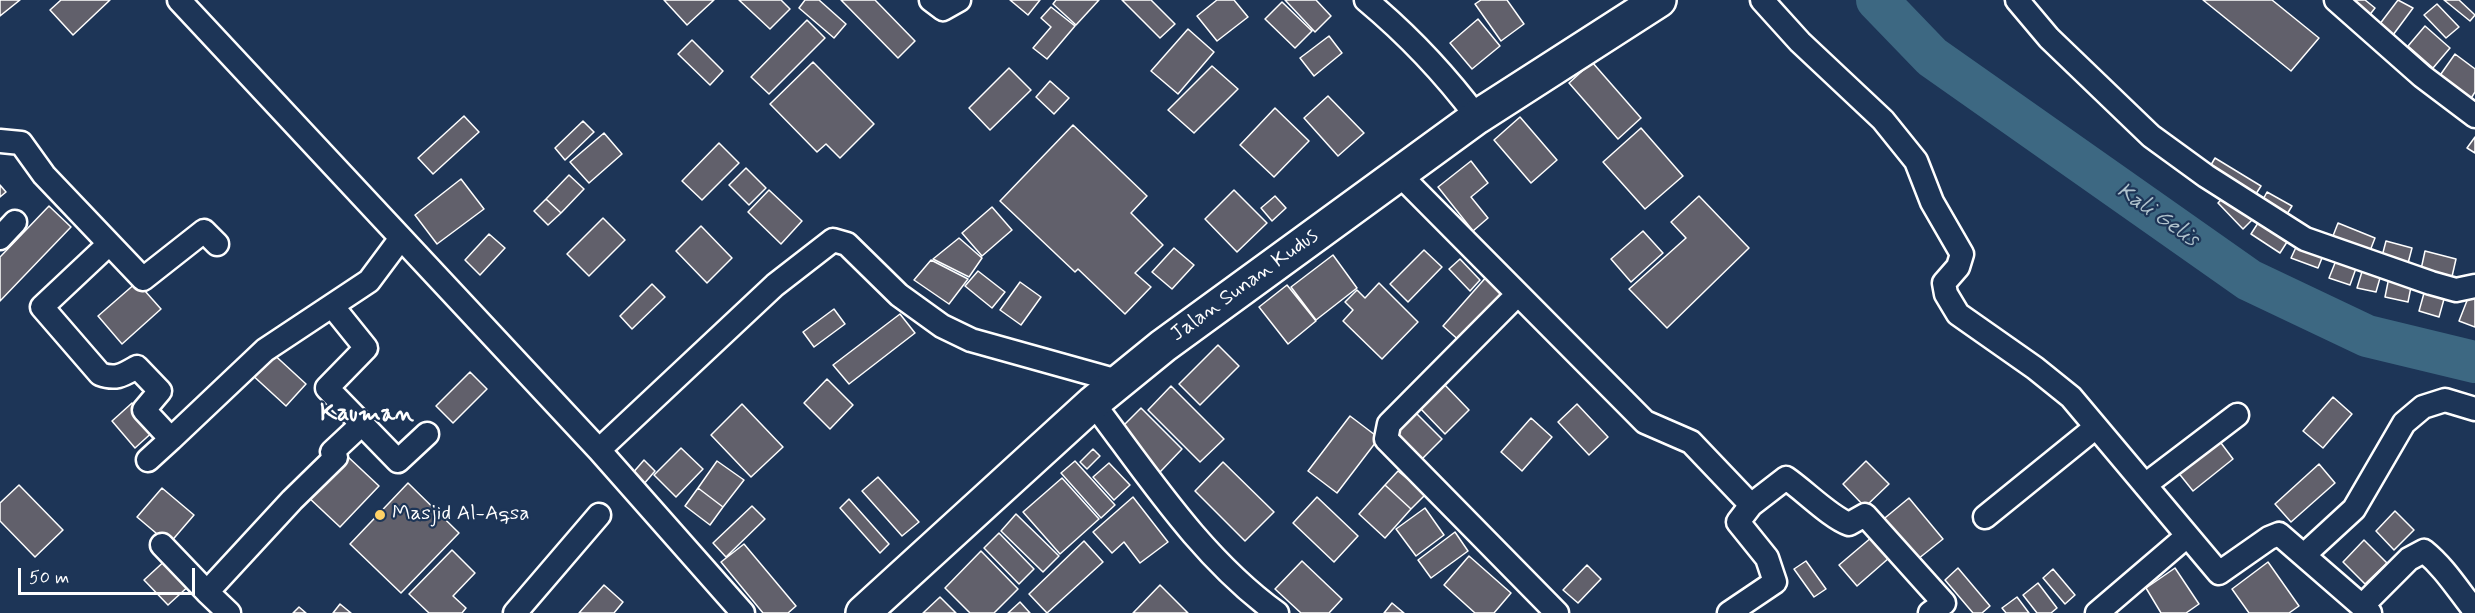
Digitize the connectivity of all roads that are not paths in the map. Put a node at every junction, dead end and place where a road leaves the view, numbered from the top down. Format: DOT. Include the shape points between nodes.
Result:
graph roads {
  1 [pos="179,0"];
  2 [pos="931,0"];
  3 [pos="960,0"];
  4 [pos="1366,0"];
  5 [pos="1659,0"];
  6 [pos="1762,0"];
  7 [pos="2017,0"];
  8 [pos="2336,0"];
  9 [pos="2475,116"];
  10 [pos="1477,117"];
  11 [pos="0,141"];
  12 [pos="1398,174"];
  13 [pos="401,238"];
  14 [pos="109,244"];
  15 [pos="217,244"];
  16 [pos="2475,286"];
  17 [pos="1518,294"];
  18 [pos="333,307"];
  19 [pos="1118,381"];
  20 [pos="1093,403"];
  21 [pos="2475,409"];
  22 [pos="2237,415"];
  23 [pos="362,424"];
  24 [pos="2096,427"];
  25 [pos="427,435"];
  26 [pos="171,439"];
  27 [pos="599,450"];
  28 [pos="148,459"];
  29 [pos="2145,485"];
  30 [pos="1751,505"];
  31 [pos="599,515"];
  32 [pos="1985,517"];
  33 [pos="2187,536"];
  34 [pos="162,545"];
  35 [pos="2304,555"];
  36 [pos="207,592"];
  37 [pos="1945,610"];
  38 [pos="2366,610"];
  39 [pos="2475,610"];
  40 [pos="229,613"];
  41 [pos="515,613"];
  42 [pos="743,613"];
  43 [pos="863,613"];
  44 [pos="1276,613"];
  45 [pos="1557,613"];
  46 [pos="1729,613"];
  47 [pos="2097,613"];
  1 -- 13 [label="street"];
  2 -- 3 [label="street" via="943,9"];
  4 -- 10 [label="street" via="1451,82"];
  5 -- 10 [label="main road, Jalan Sunan Kudus"];
  6 -- 24 [label="street" via="1800,42 1883,120 1916,161 1932,202 1962,254 1958,267 1944,283 1958,314 2072,397"];
  7 -- 16 [label="street" via="2049,38 2151,136 2306,239 2456,290"];
  8 -- 9 [label="street" via="2422,76"];
  10 -- 12 [label="main road, Jalan Sunan Kudus"];
  11 -- 14 [label="street" via="21,143 44,175"];
  12 -- 17 [label="street"];
  12 -- 19 [label="main road, Jalan Sunan Kudus"];
  13 -- 18 [label="street" via="369,281"];
  13 -- 27 [label="street"];
  14 -- 15 [label="street" via="143,279 204,231"];
  14 -- 26 [label="street" via="42,307 100,374 119,377 137,367 160,391 144,410"];
  17 -- 30 [label="street" via="1645,422 1691,442"];
  17 -- 45 [label="street" via="1389,424 1386,439"];
  18 -- 23 [label="street" via="366,348 327,388"];
  18 -- 26 [label="street" via="265,350"];
  19 -- 20 [label="main road, Jalan Sunan Kudus"];
  19 -- 27 [label="street" via="971,340 942,326 899,295 847,244 833,240 775,285"];
  20 -- 43 [label="main road, Jalan Sunan Kudus"];
  20 -- 44 [label="street" via="1188,529 1252,595"];
  21 -- 35 [label="street" via="2445,400 2423,407 2404,423 2354,509"];
  22 -- 29 [label="street"];
  23 -- 25 [label="street" via="398,461"];
  23 -- 36 [label="street" via="332,452 336,457"];
  24 -- 29 [label="street"];
  24 -- 32 [label="street"];
  26 -- 28 [label="street"];
  27 -- 42 [label="street"];
  29 -- 33 [label="street"];
  30 -- 37 [label="street" via="1786,478 1840,521 1849,524 1865,515"];
  30 -- 46 [label="street" via="1738,522 1767,558 1775,582"];
  31 -- 41 [label="street"];
  33 -- 35 [label="street" via="2219,573 2279,534"];
  33 -- 47 [label="street"];
  34 -- 36 [label="street"];
  35 -- 38 [label="street"];
  36 -- 40 [label="street"];
  38 -- 39 [label="street" via="2409,560 2424,551 2441,565"];
}
